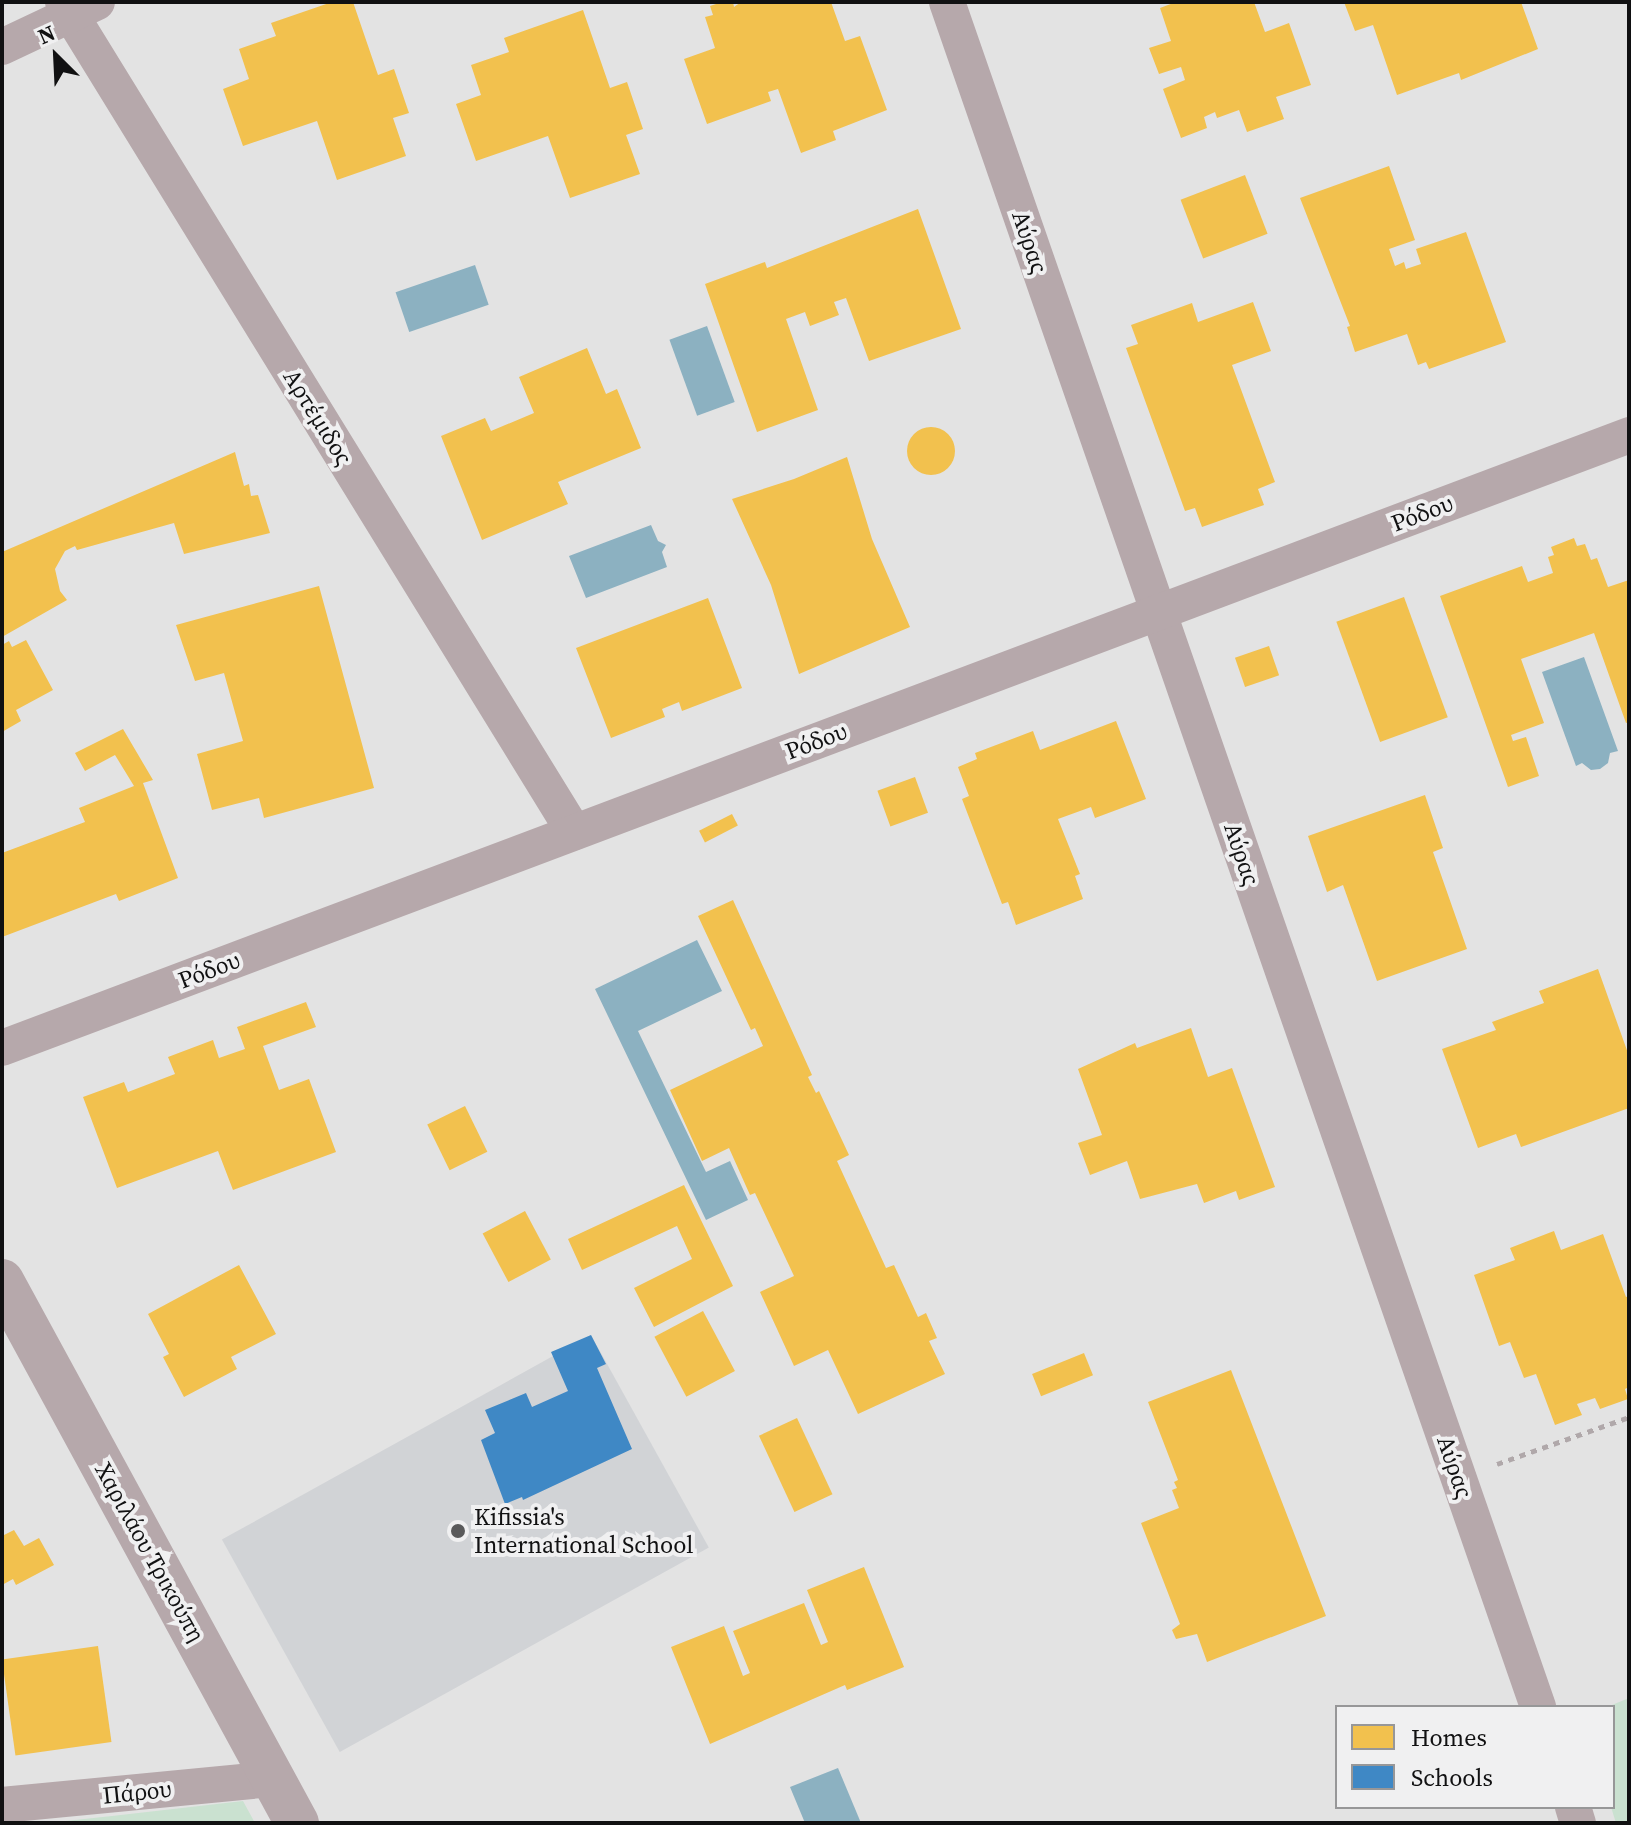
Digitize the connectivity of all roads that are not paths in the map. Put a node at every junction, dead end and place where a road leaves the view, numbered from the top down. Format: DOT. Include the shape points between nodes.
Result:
graph roads {
  1 [pos="947,2"];
  2 [pos="76,6"];
  3 [pos="2,47"];
  4 [pos="1629,435"];
  5 [pos="1158,612"];
  6 [pos="574,832"];
  7 [pos="2,1048"];
  8 [pos="2,1281"];
  9 [pos="1537,1705"];
  10 [pos="273,1779"];
  11 [pos="2,1805"];
  12 [pos="297,1823"];
  1 -- 5 [label="street, Αύρας"];
  2 -- 3 [label="street"];
  2 -- 6 [label="street, Αρτέμιδος"];
  4 -- 5 [label="street, Ρόδου"];
  5 -- 6 [label="street, Ρόδου"];
  5 -- 9 [label="street, Αύρας"];
  6 -- 7 [label="street, Ρόδου"];
  8 -- 10 [label="street, Χαριλάου Τρικούπη"];
  10 -- 11 [label="street, Πάρου"];
  10 -- 12 [label="street, Χαριλάου Τρικούπη"];
}
